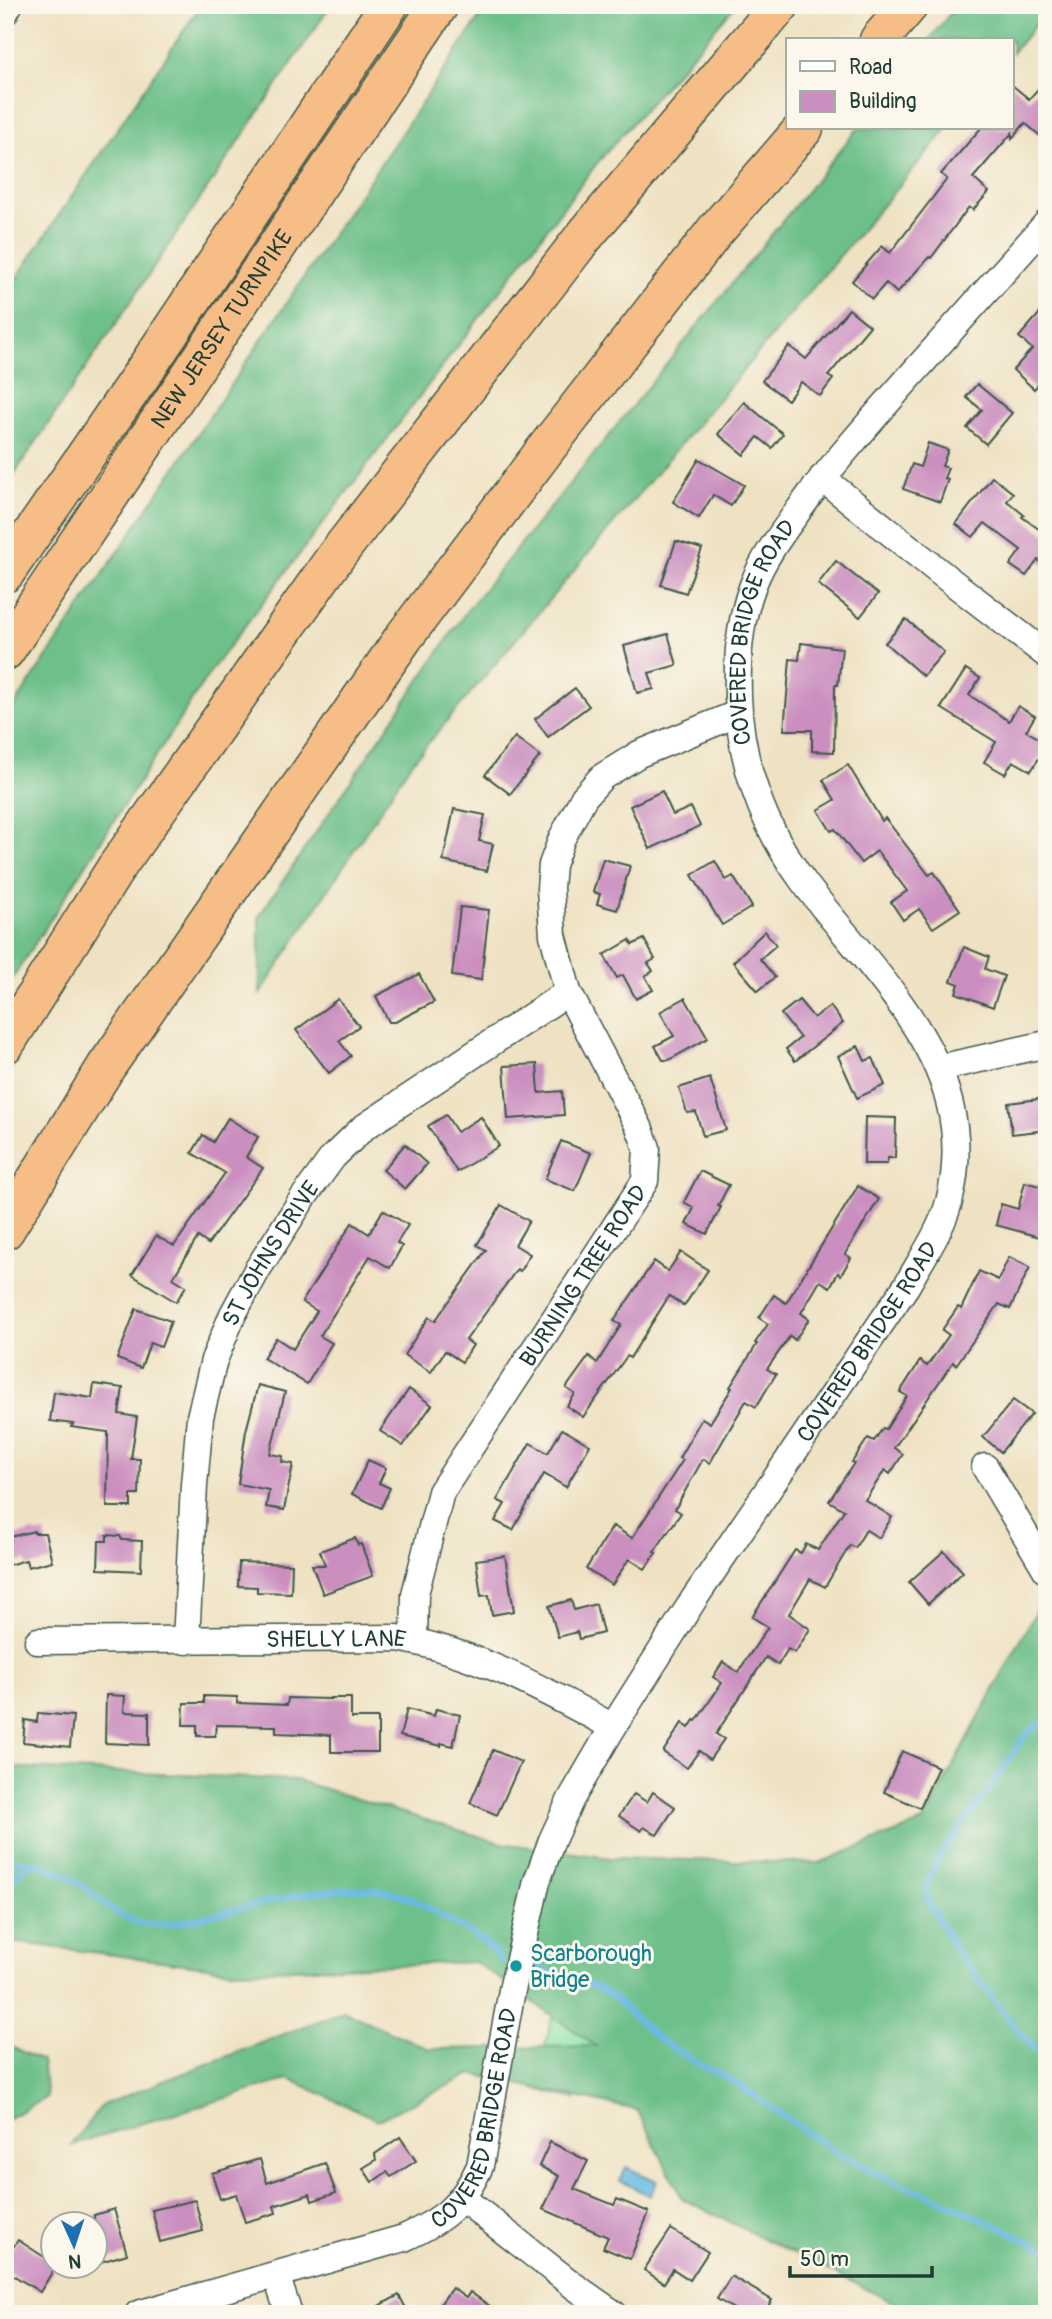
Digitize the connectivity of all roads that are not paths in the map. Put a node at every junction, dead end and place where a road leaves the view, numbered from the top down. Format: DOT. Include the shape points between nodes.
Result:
graph roads {
  1 [pos="9,5"];
  2 [pos="389,5"];
  3 [pos="439,5"];
  4 [pos="780,5"];
  5 [pos="909,5"];
  6 [pos="5,12"];
  7 [pos="881,38"];
  8 [pos="802,130"];
  9 [pos="1047,223"];
  10 [pos="822,478"];
  11 [pos="5,573"];
  12 [pos="5,651"];
  13 [pos="1047,655"];
  14 [pos="739,713"];
  15 [pos="568,992"];
  16 [pos="5,1044"];
  17 [pos="1047,1044"];
  18 [pos="939,1068"];
  19 [pos="5,1230"];
  20 [pos="985,1467"];
  21 [pos="1047,1571"];
  22 [pos="38,1641"];
  23 [pos="186,1641"];
  24 [pos="414,1641"];
  25 [pos="613,1727"];
  26 [pos="462,2198"];
  27 [pos="276,2275"];
  28 [pos="138,2314"];
  29 [pos="289,2314"];
  30 [pos="614,2314"];
  1 -- 6 [label="street"];
  2 -- 11 [label="highway, NEW JERSEY TURNPIKE"];
  3 -- 12 [label="highway, NEW JERSEY TURNPIKE"];
  4 -- 16 [label="highway" via="582,239 336,556 116,868"];
  5 -- 7 [label="highway"];
  8 -- 19 [label="highway" via="716,230 404,637 106,1067"];
  9 -- 10 [label="street, COVERED BRIDGE ROAD"];
  10 -- 13 [label="street"];
  10 -- 14 [label="street, COVERED BRIDGE ROAD" via="778,538 750,592 737,653"];
  14 -- 15 [label="street, BURNING TREE ROAD" via="639,754 602,777 584,797 562,838 550,888 554,935"];
  14 -- 18 [label="street, COVERED BRIDGE ROAD" via="750,779 764,814 802,879 897,996"];
  15 -- 23 [label="street, ST JOHNS DRIVE" via="363,1128 333,1157 257,1270 214,1360 200,1418"];
  15 -- 24 [label="street, BURNING TREE ROAD" via="639,1127 647,1148 645,1181 442,1492 415,1594"];
  17 -- 18 [label="street"];
  18 -- 25 [label="street, COVERED BRIDGE ROAD" via="955,1135 949,1203 937,1232 907,1285"];
  20 -- 21 [label="street"];
  22 -- 23 [label="street, SHELLY LANE"];
  23 -- 24 [label="street, SHELLY LANE"];
  24 -- 25 [label="street, SHELLY LANE" via="536,1686"];
  25 -- 26 [label="street, COVERED BRIDGE ROAD" via="571,1799 537,1881 480,2165"];
  26 -- 27 [label="street, COVERED BRIDGE ROAD" via="432,2225 404,2238"];
  26 -- 30 [label="street"];
  27 -- 28 [label="street, COVERED BRIDGE ROAD"];
  27 -- 29 [label="street"];
}
